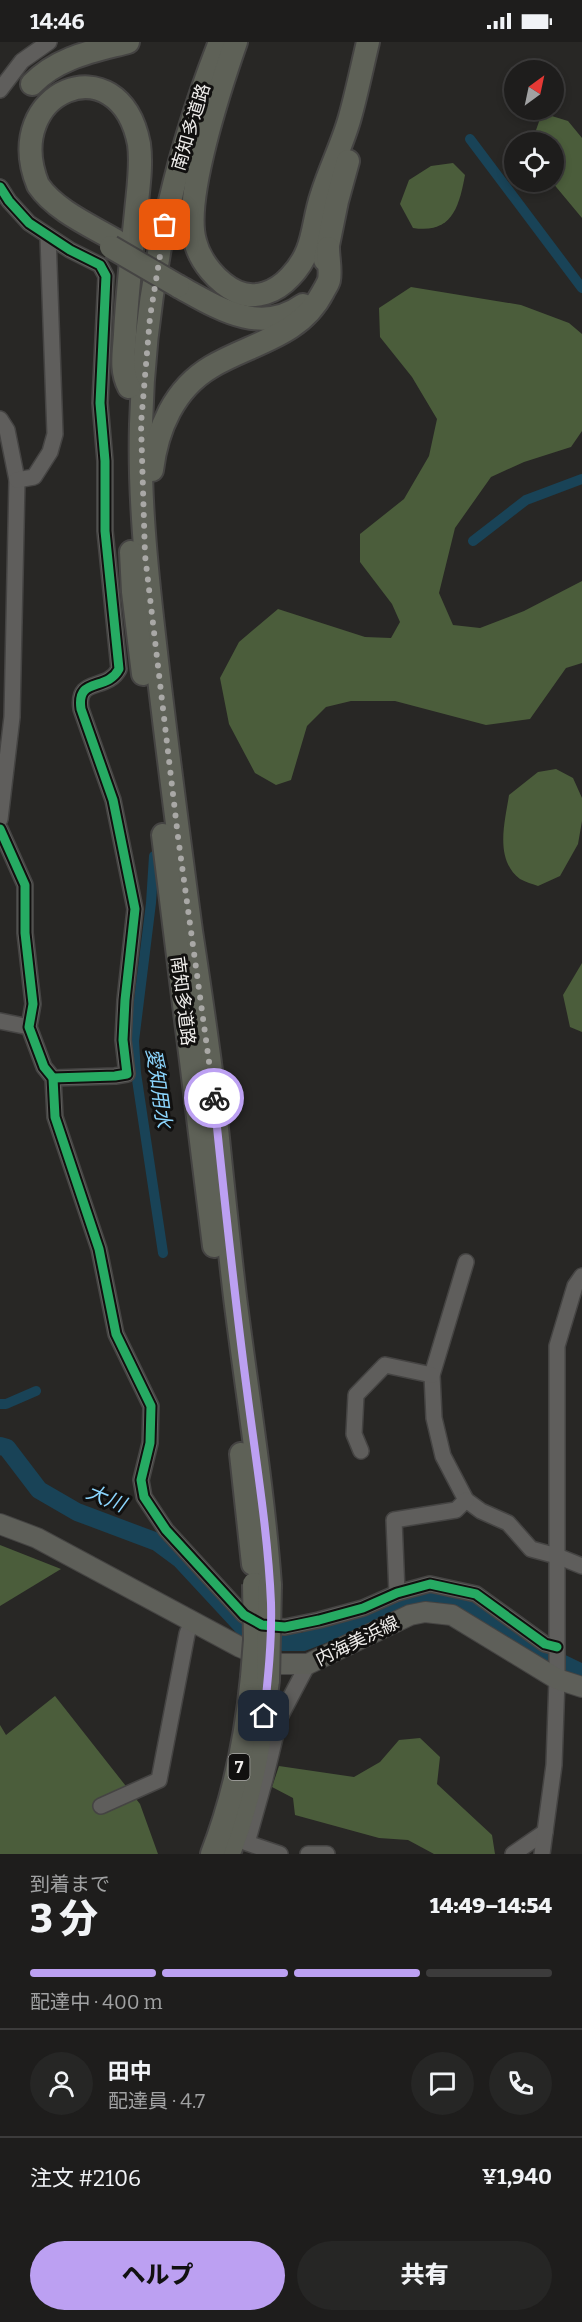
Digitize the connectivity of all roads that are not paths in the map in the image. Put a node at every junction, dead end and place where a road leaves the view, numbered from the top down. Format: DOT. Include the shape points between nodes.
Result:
graph roads {
  1 [pos="49,42"];
  2 [pos="128,42"];
  3 [pos="203,42"];
  4 [pos="220,42"];
  5 [pos="236,42"];
  6 [pos="368,42"];
  7 [pos="379,42"];
  8 [pos="0,90"];
  9 [pos="20,102"];
  10 [pos="12,134"];
  11 [pos="0,187"];
  12 [pos="48,237"];
  13 [pos="113,244"];
  14 [pos="320,245"];
  15 [pos="129,387"];
  16 [pos="0,419"];
  17 [pos="17,480"];
  18 [pos="159,686"];
  19 [pos="0,819"];
  20 [pos="0,829"];
  21 [pos="0,1021"];
  22 [pos="29,1027"];
  23 [pos="53,1078"];
  24 [pos="466,1262"];
  25 [pos="582,1276"];
  26 [pos="432,1375"];
  27 [pos="361,1451"];
  28 [pos="466,1500"];
  29 [pos="0,1524"];
  30 [pos="557,1556"];
  31 [pos="582,1566"];
  32 [pos="262,1584"];
  33 [pos="397,1593"];
  34 [pos="192,1621"];
  35 [pos="557,1650"];
  36 [pos="308,1664"];
  37 [pos="557,1675"];
  38 [pos="260,1678"];
  39 [pos="582,1687"];
  40 [pos="101,1806"];
  41 [pos="545,1832"];
  42 [pos="212,1854"];
  43 [pos="228,1854"];
  44 [pos="280,1854"];
  45 [pos="308,1854"];
  46 [pos="327,1854"];
  47 [pos="513,1854"];
  48 [pos="542,1854"];
  1 -- 8 [label="street" via="22,61"];
  2 -- 9 [label="highway" via="48,69"];
  3 -- 15 [label="highway, 南知多道路 / 7" via="159,181 140,276"];
  4 -- 18 [label="highway, 南知多道路 / 7" via="174,184 160,245 147,341 141,424 142,490"];
  5 -- 14 [label="highway" via="218,94 195,194 195,241 206,265 223,284 253,296 281,285"];
  6 -- 14 [label="highway" via="350,118 321,196"];
  7 -- 14 [label="highway" via="337,201"];
  10 -- 13 [label="highway" via="20,171 31,191 44,205"];
  11 -- 12 [label="street" via="18,213"];
  12 -- 17 [label="street" via="55,434 50,452 34,477"];
  12 -- 23 [label="street" via="100,265 106,276 100,403 105,531 119,669 111,679 85,689 80,705 113,800 135,909 124,1030 127,1074"];
  13 -- 14 [label="highway" via="179,283 219,301 258,308 272,306 294,291"];
  13 -- 15 [label="highway" via="57,205 38,185 27,165 22,140 28,110 46,88 58,81 87,78 118,95 138,137 140,166 123,375"];
  14 -- 18 [label="highway" via="329,279 306,315 277,337 210,367 178,397 165,418 155,447 151,478 165,673"];
  15 -- 32 [label="highway, 南知多道路 / 7" via="127,488 133,592 243,1475"];
  16 -- 17 [label="street" via="7,430"];
  17 -- 19 [label="street" via="12,717"];
  18 -- 32 [label="highway, 南知多道路 / 7" via="261,1487"];
  20 -- 22 [label="street" via="25,885 25,933 33,1004"];
  21 -- 22 [label="street"];
  22 -- 23 [label="street" via="44,1067"];
  23 -- 33 [label="street" via="55,1117 99,1249 116,1334 151,1406 150,1443 141,1480 144,1497 166,1530 244,1615 262,1625 285,1627 320,1620"];
  24 -- 26 [label="street"];
  25 -- 30 [label="street" via="575,1286 557,1346"];
  26 -- 27 [label="street" via="385,1365 356,1395 354,1434"];
  26 -- 28 [label="street" via="434,1418 443,1456"];
  28 -- 30 [label="street" via="508,1522 531,1549"];
  28 -- 33 [label="street" via="456,1510 394,1520"];
  29 -- 34 [label="main road, 内海美浜線" via="37,1538"];
  30 -- 31 [label="street"];
  30 -- 35 [label="street"];
  32 -- 38 [label="highway, 南知多道路 / 7, bridge"];
  33 -- 35 [label="street" via="430,1584 476,1594"];
  34 -- 36 [label="main road, 内海美浜線" via="280,1664"];
  34 -- 40 [label="street" via="159,1780"];
  35 -- 37 [label="street"];
  36 -- 37 [label="main road, 内海美浜線" via="410,1615 439,1612 464,1621"];
  36 -- 44 [label="street" via="280,1717 247,1843"];
  37 -- 39 [label="main road, 内海美浜線"];
  37 -- 41 [label="street" via="554,1765"];
  38 -- 42 [label="highway, 南知多道路 / 7" via="231,1797"];
  38 -- 43 [label="highway, 南知多道路 / 7" via="257,1759"];
  41 -- 47 [label="street"];
  41 -- 48 [label="street"];
  45 -- 46 [label="street"];
}
